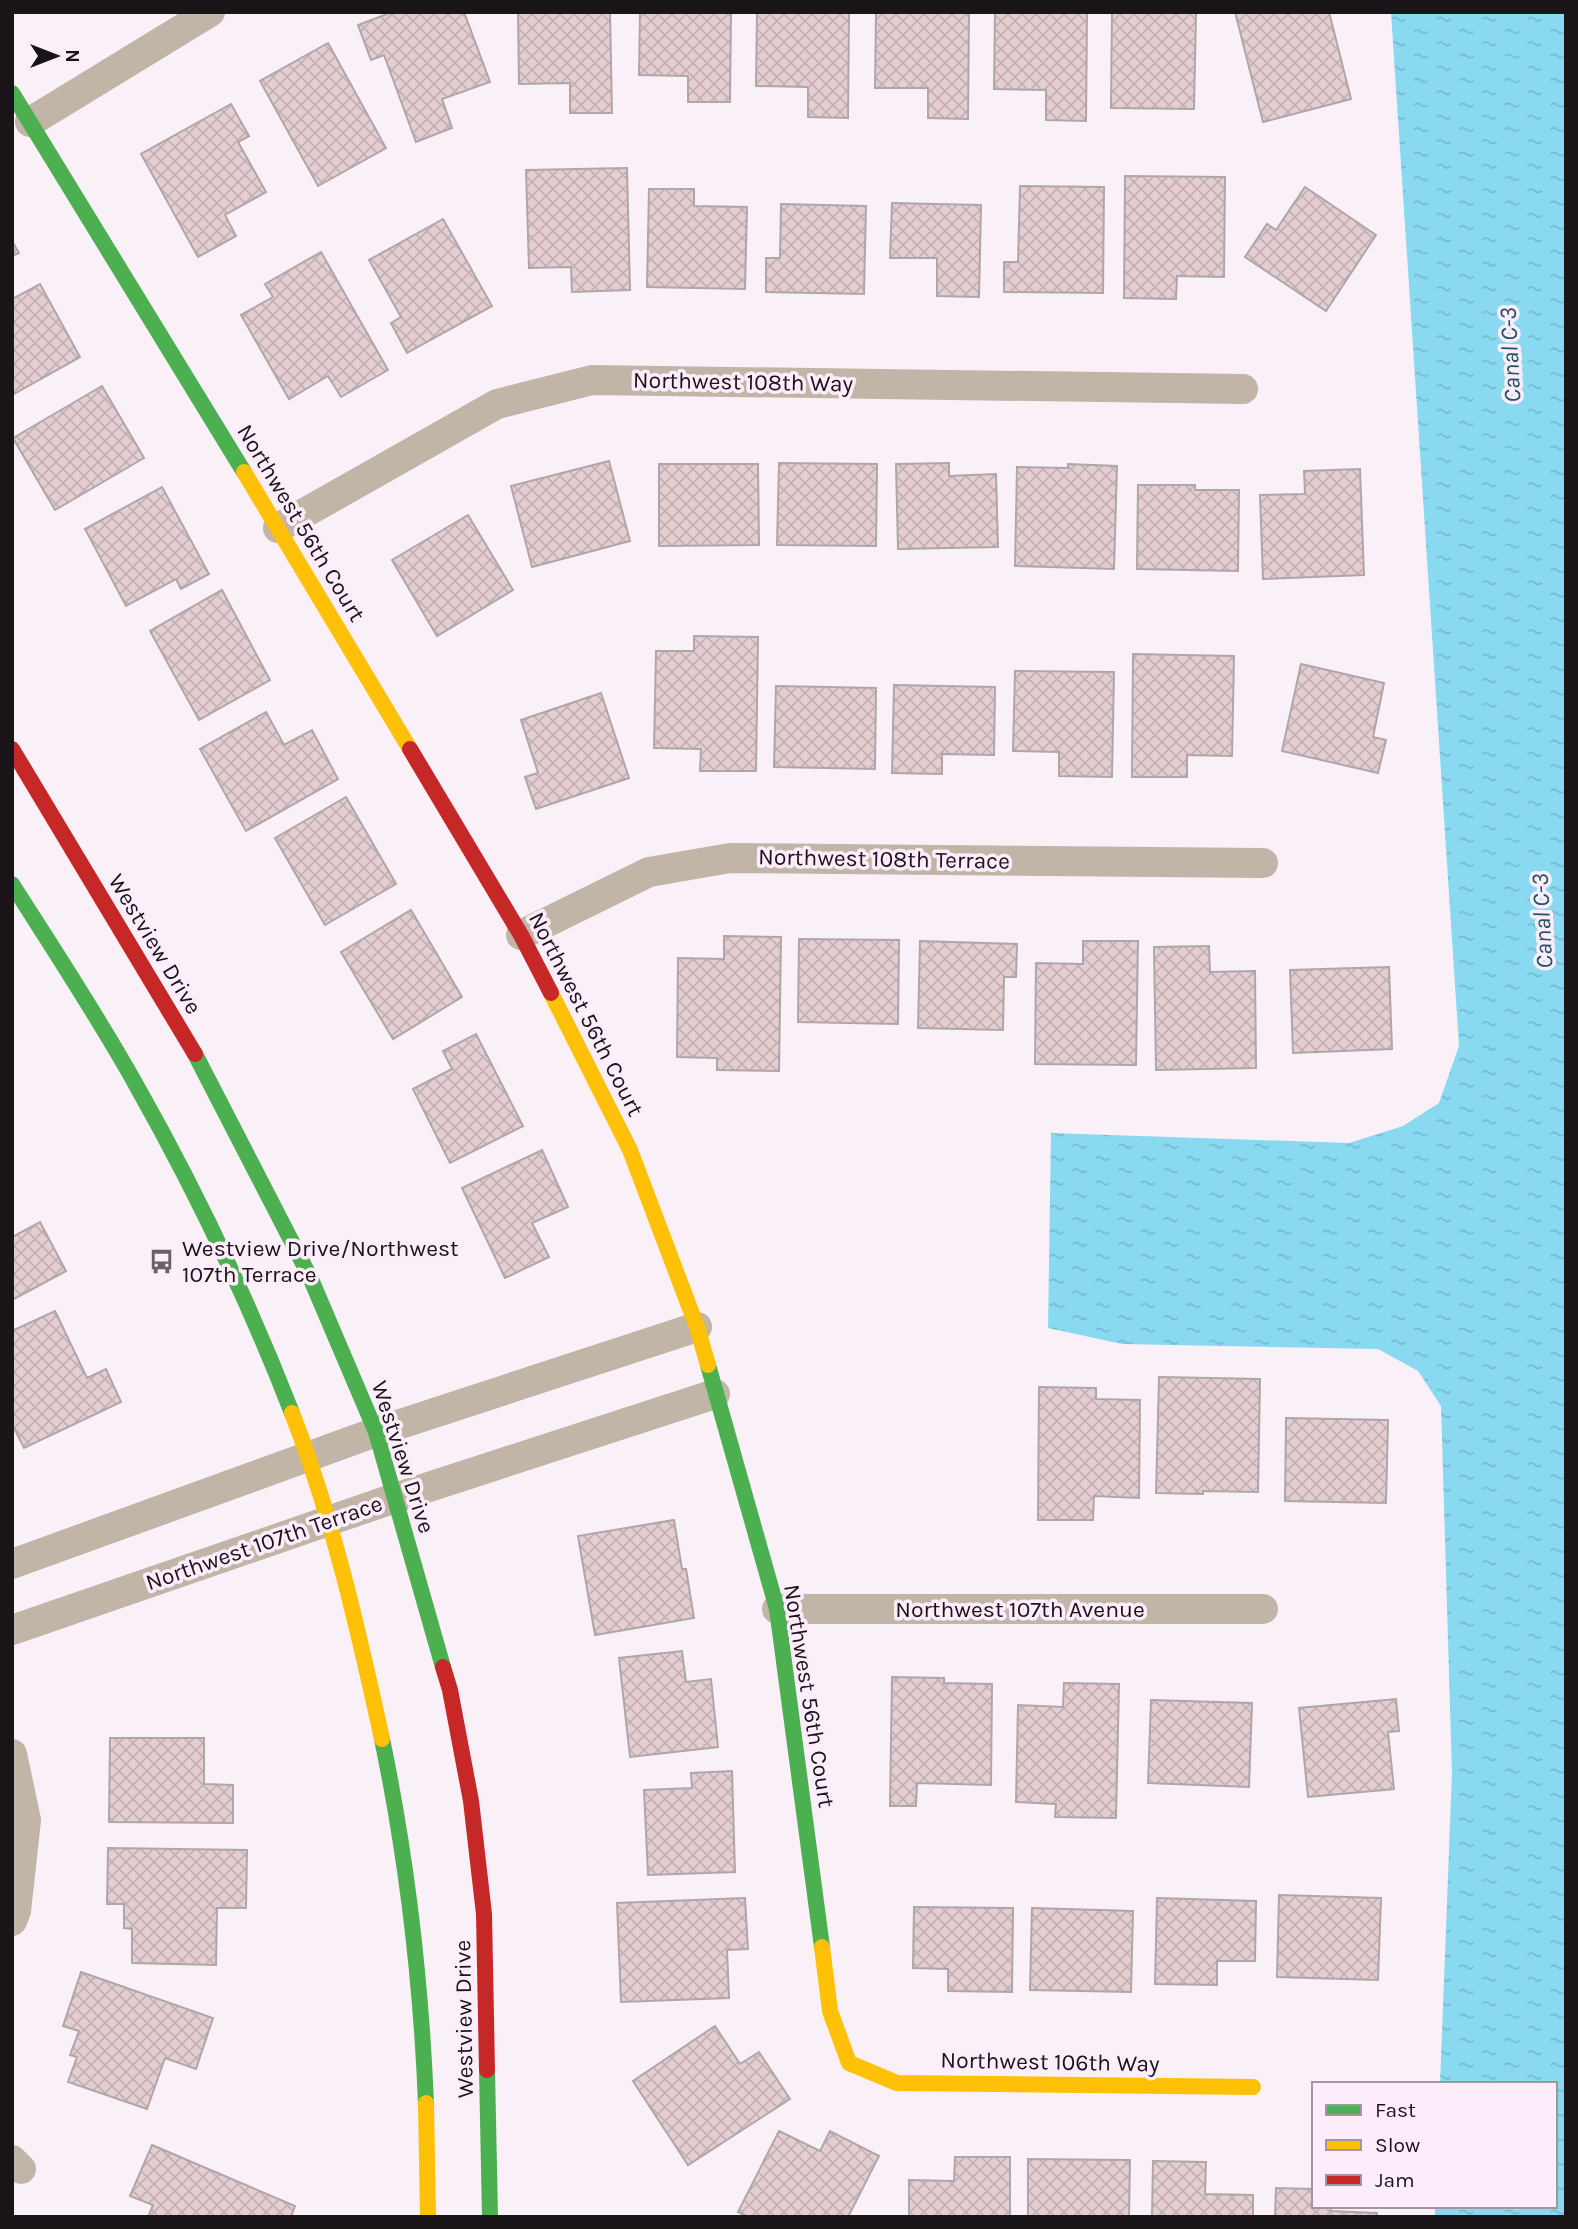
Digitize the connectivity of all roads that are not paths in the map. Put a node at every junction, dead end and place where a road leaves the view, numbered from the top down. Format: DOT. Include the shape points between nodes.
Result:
graph roads {
  1 [pos="210,12"];
  2 [pos="12,93"];
  3 [pos="30,122"];
  4 [pos="1244,389"];
  5 [pos="278,528"];
  6 [pos="12,750"];
  7 [pos="1263,863"];
  8 [pos="12,884"];
  9 [pos="521,935"];
  10 [pos="697,1327"];
  11 [pos="716,1394"];
  12 [pos="376,1432"];
  13 [pos="309,1455"];
  14 [pos="395,1498"];
  15 [pos="328,1522"];
  16 [pos="12,1564"];
  17 [pos="777,1609"];
  18 [pos="1263,1609"];
  19 [pos="12,1630"];
  20 [pos="12,1754"];
  21 [pos="12,1921"];
  22 [pos="849,2063"];
  23 [pos="1253,2087"];
  24 [pos="428,2217"];
  25 [pos="490,2217"];
  1 -- 3 [label="street"];
  2 -- 3 [label="street, Northwest 56th Court"];
  3 -- 5 [label="street, Northwest 56th Court"];
  4 -- 5 [label="street, Northwest 108th Way" via="592,380 497,404"];
  5 -- 9 [label="street, Northwest 56th Court"];
  6 -- 12 [label="street, Westview Drive" via="205,1072 310,1278"];
  7 -- 9 [label="street, Northwest 108th Terrace" via="730,858 649,872"];
  8 -- 13 [label="street, Westview Drive" via="134,1081 189,1184 256,1326"];
  9 -- 10 [label="street, Northwest 56th Court" via="630,1150"];
  10 -- 11 [label="street, Northwest 56th Court"];
  10 -- 12 [label="street"];
  11 -- 14 [label="street, Northwest 107th Terrace"];
  11 -- 17 [label="street, Northwest 56th Court"];
  12 -- 13 [label="street"];
  12 -- 14 [label="street, Westview Drive"];
  13 -- 15 [label="street, Westview Drive"];
  13 -- 16 [label="street"];
  14 -- 15 [label="street, Northwest 107th Terrace"];
  14 -- 25 [label="street, Westview Drive" via="450,1690 471,1801 484,1914"];
  15 -- 19 [label="street, Northwest 107th Terrace"];
  15 -- 24 [label="street, Westview Drive" via="368,1670 411,1913 423,2036"];
  17 -- 18 [label="street, Northwest 107th Avenue"];
  17 -- 22 [label="street, Northwest 56th Court" via="830,2011"];
  20 -- 21 [label="street" via="26,1820"];
  22 -- 23 [label="street, Northwest 106th Way" via="897,2083"];
}
